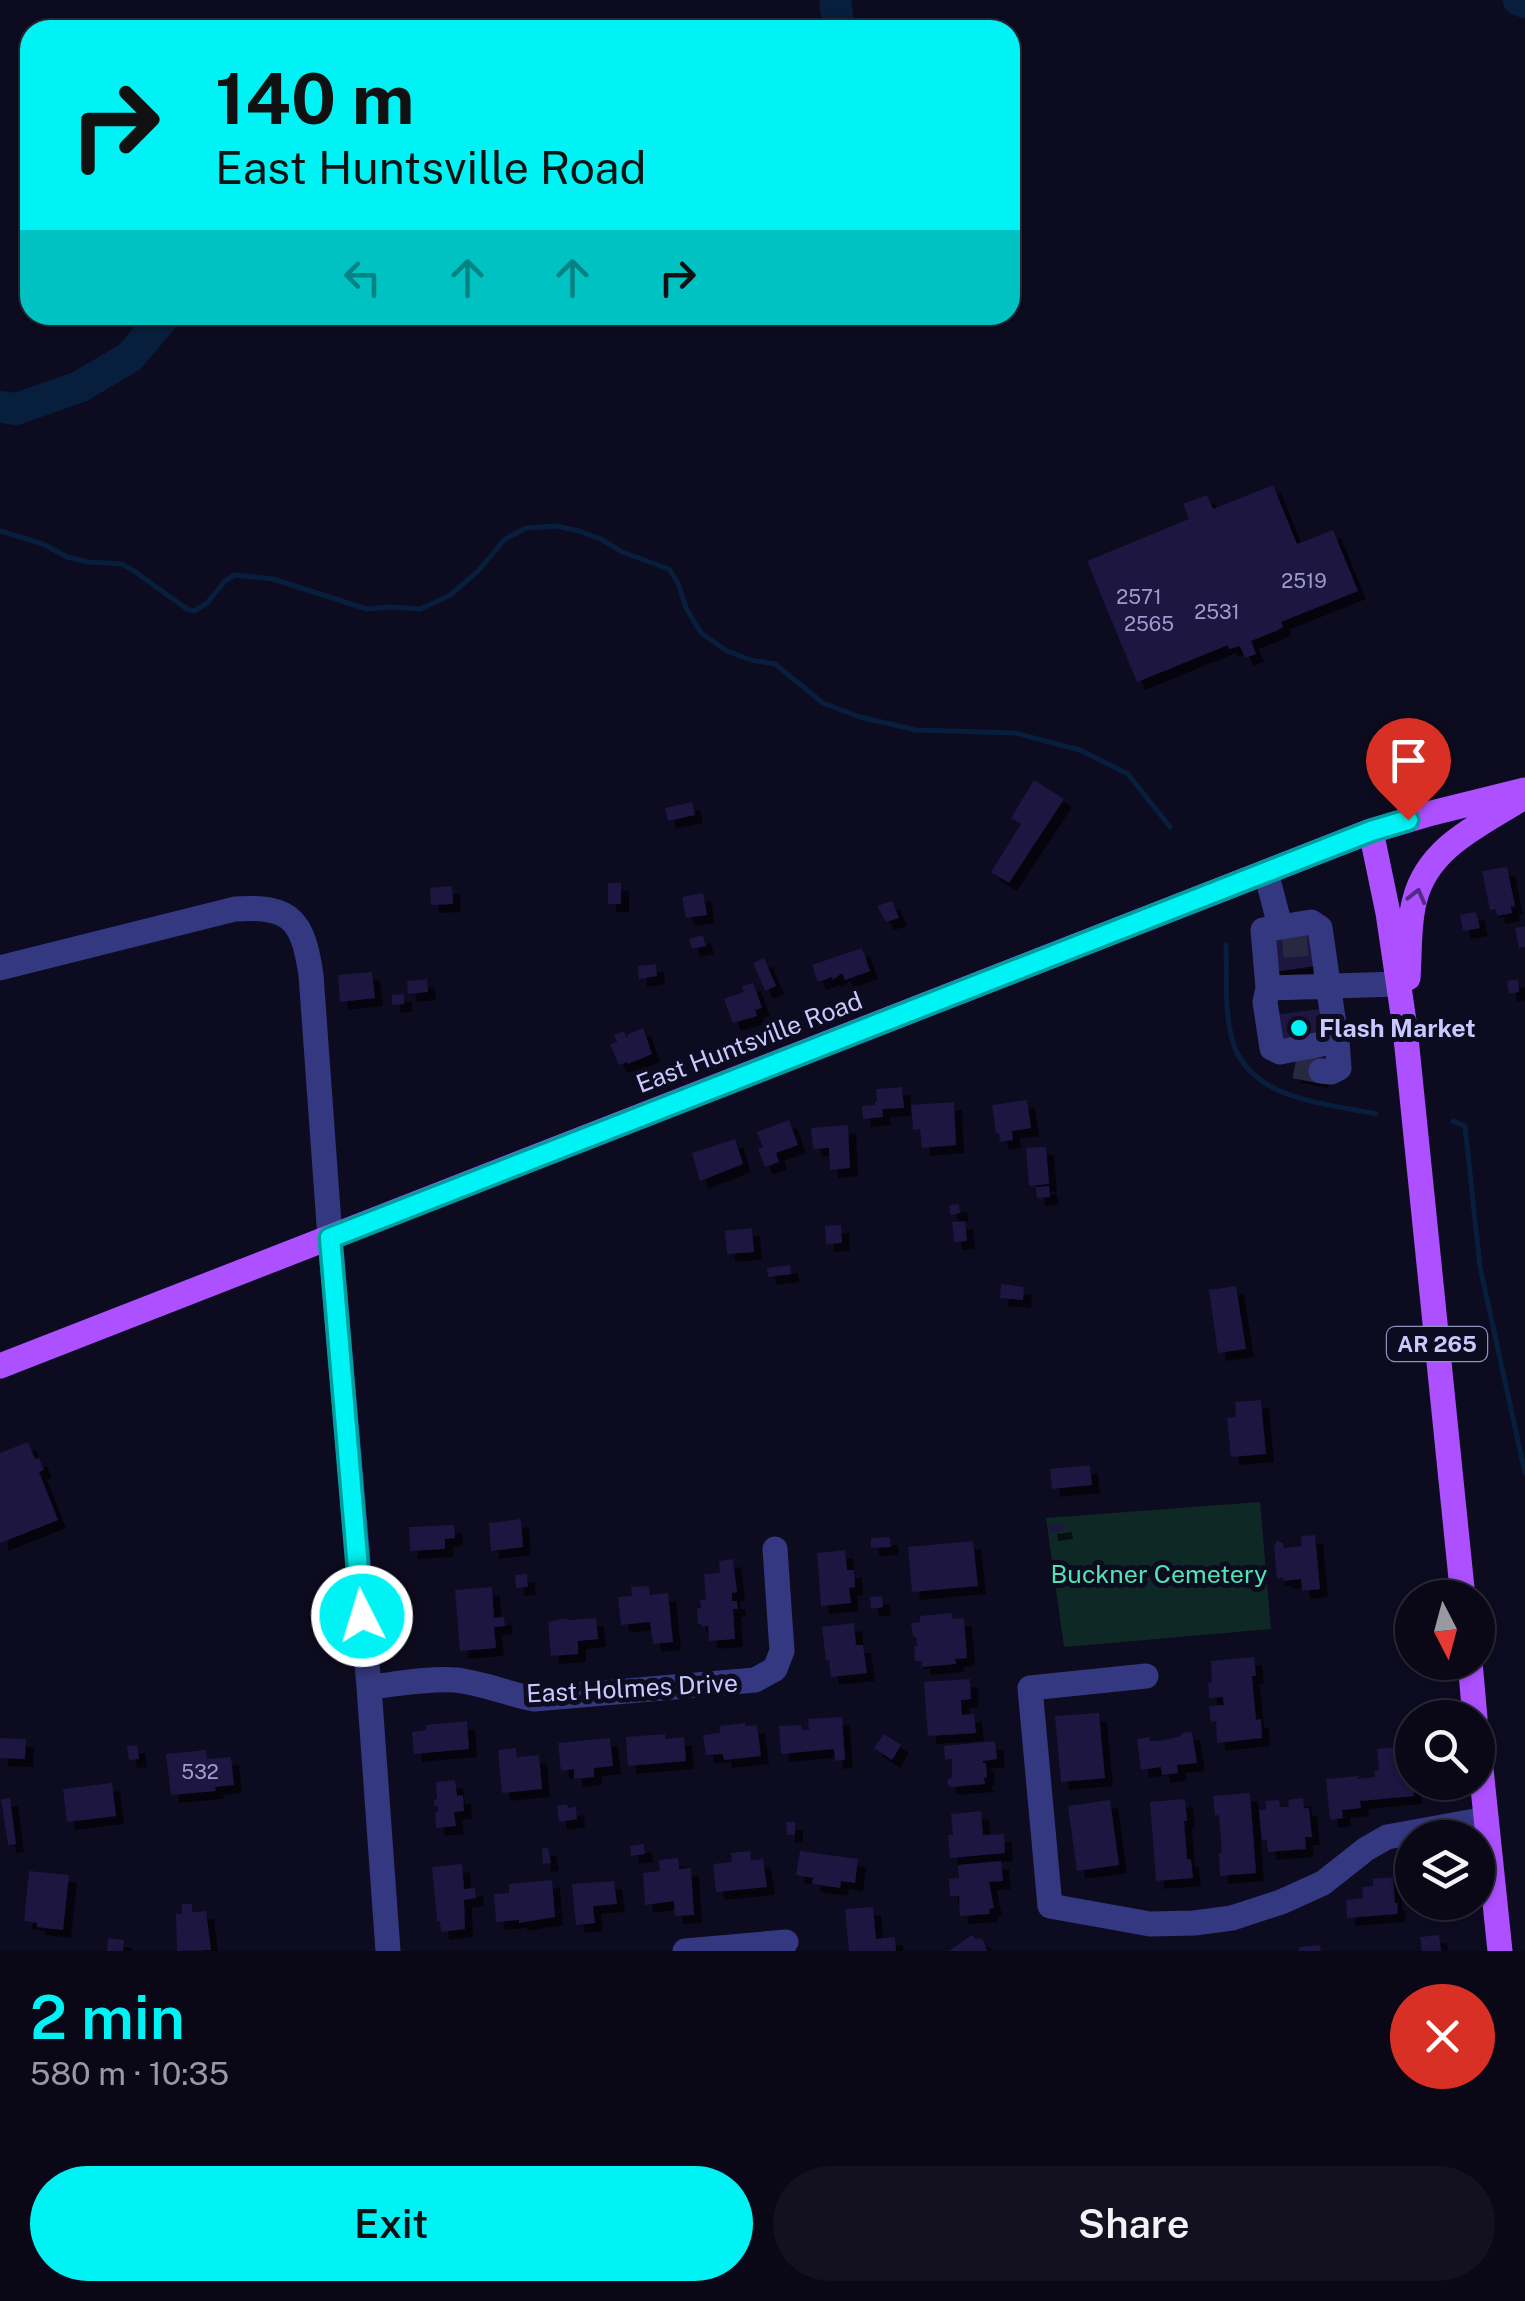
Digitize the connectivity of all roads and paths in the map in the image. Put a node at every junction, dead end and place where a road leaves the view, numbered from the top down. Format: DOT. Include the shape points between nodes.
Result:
graph roads {
  1 [pos="1525,793"];
  2 [pos="1371,831"];
  3 [pos="1266,872"];
  4 [pos="1289,927"];
  5 [pos="0,968"];
  6 [pos="1398,984"];
  7 [pos="1330,986"];
  8 [pos="1268,988"];
  9 [pos="1405,1028"];
  10 [pos="1337,1041"];
  11 [pos="1322,1071"];
  12 [pos="330,1238"];
  13 [pos="0,1366"];
  14 [pos="775,1549"];
  15 [pos="1461,1580"];
  16 [pos="1146,1676"];
  17 [pos="369,1686"];
  18 [pos="1484,1800"];
  19 [pos="1486,1820"];
  20 [pos="1395,1837"];
  21 [pos="1495,1904"];
  22 [pos="786,1942"];
  23 [pos="388,1951"];
  24 [pos="685,1951"];
  25 [pos="1500,1951"];
  1 -- 2 [label="main road, East Huntsville Road"];
  9 -- 1 [label="main road, one-way" via="1414,900 1423,877 1454,840"];
  2 -- 3 [label="main road, East Huntsville Road"];
  2 -- 6 [label="main road, AR 265"];
  3 -- 4 [label="street"];
  3 -- 12 [label="main road, East Huntsville Road"];
  4 -- 7 [label="street" via="1312,922 1320,928"];
  4 -- 8 [label="street" via="1262,930"];
  5 -- 12 [label="street" via="235,910 264,907 284,914 301,930 312,975"];
  6 -- 7 [label="street"];
  6 -- 9 [label="main road, AR 265"];
  7 -- 8 [label="street" via="1298,978"];
  7 -- 10 [label="street"];
  8 -- 10 [label="street" via="1272,1048 1287,1059"];
  9 -- 15 [label="main road, AR 265"];
  10 -- 11 [label="street" via="1340,1068"];
  12 -- 13 [label="main road, East Huntsville Road"];
  12 -- 17 [label="street"];
  14 -- 17 [label="street, East Holmes Drive" via="782,1651 775,1669 755,1680 534,1699 452,1680"];
  16 -- 20 [label="street" via="1030,1688 1050,1906 1150,1924 1232,1918 1323,1882 1366,1848"];
  17 -- 23 [label="street"];
  18 -- 19 [label="main road"];
  21 -- 25 [label="main road"];
  22 -- 24 [label="street"];
}
